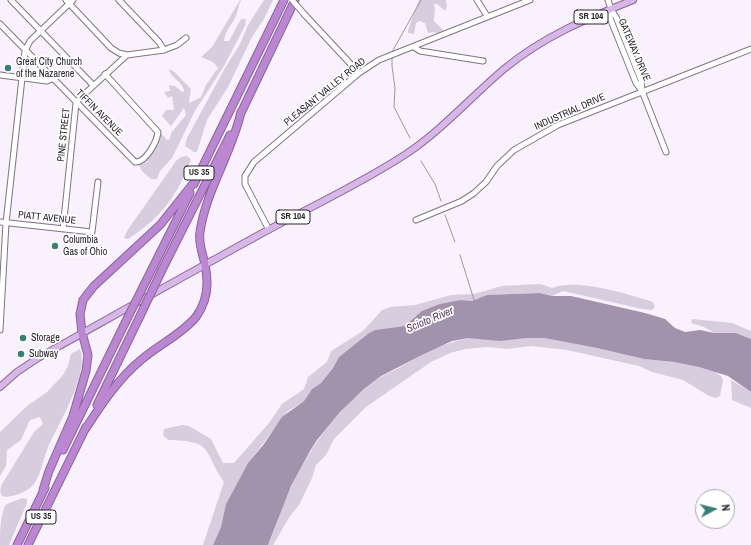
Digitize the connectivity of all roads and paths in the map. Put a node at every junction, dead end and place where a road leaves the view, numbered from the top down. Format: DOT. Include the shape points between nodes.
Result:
graph roads {
  1 [pos="11,0"];
  2 [pos="120,0"];
  3 [pos="284,0"];
  4 [pos="292,0"];
  5 [pos="295,0"];
  6 [pos="477,0"];
  7 [pos="530,0"];
  8 [pos="608,0"];
  9 [pos="633,0"];
  10 [pos="69,1"];
  11 [pos="611,9"];
  12 [pos="487,16"];
  13 [pos="0,24"];
  14 [pos="41,31"];
  15 [pos="186,38"];
  16 [pos="414,46"];
  17 [pos="751,49"];
  18 [pos="164,50"];
  19 [pos="25,51"];
  20 [pos="127,55"];
  21 [pos="483,61"];
  22 [pos="105,74"];
  23 [pos="359,74"];
  24 [pos="0,75"];
  25 [pos="22,78"];
  26 [pos="52,79"];
  27 [pos="93,85"];
  28 [pos="642,91"];
  29 [pos="76,103"];
  30 [pos="241,112"];
  31 [pos="666,152"];
  32 [pos="196,180"];
  33 [pos="98,182"];
  34 [pos="416,220"];
  35 [pos="0,222"];
  36 [pos="6,223"];
  37 [pos="63,229"];
  38 [pos="268,230"];
  39 [pos="2,259"];
  40 [pos="205,265"];
  41 [pos="1,295"];
  42 [pos="0,330"];
  43 [pos="82,333"];
  44 [pos="0,387"];
  45 [pos="84,431"];
  46 [pos="52,469"];
  47 [pos="17,545"];
  48 [pos="28,545"];
  1 -- 14 [label="street"];
  2 -- 18 [label="street"];
  3 -- 32 [label="highway, US 35"];
  4 -- 23 [label="street, bridge"];
  5 -- 30 [label="highway, US 35"];
  6 -- 12 [label="street"];
  7 -- 12 [label="street, PLEASANT VALLEY ROAD"];
  8 -- 11 [label="street"];
  9 -- 11 [label="main road, SR 104"];
  10 -- 14 [label="street"];
  10 -- 20 [label="street" via="111,48"];
  11 -- 28 [label="street, GATEWAY DRIVE" via="638,73"];
  11 -- 38 [label="main road, SR 104" via="550,36 528,51 504,69 441,128 407,153"];
  12 -- 16 [label="street, PLEASANT VALLEY ROAD"];
  13 -- 19 [label="street, TIFFIN AVENUE"];
  14 -- 19 [label="street" via="27,44"];
  14 -- 27 [label="street"];
  15 -- 18 [label="street"];
  16 -- 21 [label="street" via="420,51"];
  16 -- 23 [label="street, PLEASANT VALLEY ROAD"];
  17 -- 28 [label="street, INDUSTRIAL DRIVE"];
  18 -- 20 [label="street"];
  19 -- 25 [label="street"];
  19 -- 26 [label="street, TIFFIN AVENUE"];
  20 -- 22 [label="street, PINE STREET"];
  22 -- 27 [label="street, PINE STREET"];
  22 -- 29 [label="street, TIFFIN AVENUE" via="158,132 144,158 138,163 135,162"];
  23 -- 38 [label="street, PLEASANT VALLEY ROAD" via="249,168 245,176 246,188"];
  24 -- 25 [label="street"];
  25 -- 26 [label="street" via="47,81"];
  25 -- 36 [label="street"];
  26 -- 29 [label="street, TIFFIN AVENUE"];
  27 -- 29 [label="street, PINE STREET"];
  28 -- 31 [label="street, GATEWAY DRIVE"];
  28 -- 34 [label="street, INDUSTRIAL DRIVE" via="568,120 527,142 504,158 474,193"];
  29 -- 37 [label="street, PINE STREET"];
  30 -- 40 [label="highway" via="203,216 199,234"];
  30 -- 45 [label="highway, US 35, bridge"];
  32 -- 43 [label="highway" via="160,225 86,294 81,306"];
  32 -- 46 [label="highway, US 35, bridge"];
  33 -- 37 [label="street, PIATT AVENUE" via="92,232"];
  35 -- 36 [label="street, PIATT AVENUE"];
  36 -- 37 [label="street, PIATT AVENUE"];
  36 -- 39 [label="street"];
  38 -- 40 [label="main road, SR 104"];
  39 -- 41 [label="street"];
  40 -- 43 [label="main road, SR 104"];
  40 -- 45 [label="highway" via="205,302 195,317 126,374 112,389"];
  41 -- 42 [label="street"];
  43 -- 44 [label="main road, SR 104" via="28,364"];
  43 -- 46 [label="highway" via="88,355 86,371 73,416"];
  45 -- 48 [label="highway, US 35"];
  46 -- 47 [label="highway, US 35"];
}
